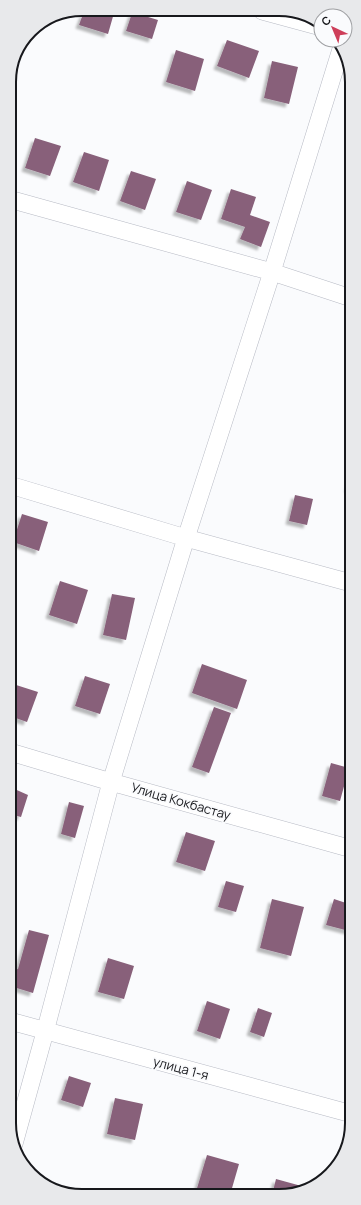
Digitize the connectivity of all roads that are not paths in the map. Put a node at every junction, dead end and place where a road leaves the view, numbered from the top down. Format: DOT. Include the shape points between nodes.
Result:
graph roads {
  1 [pos="281,16"];
  2 [pos="310,24"];
  3 [pos="339,55"];
  4 [pos="16,201"];
  5 [pos="272,272"];
  6 [pos="345,296"];
  7 [pos="16,487"];
  8 [pos="186,538"];
  9 [pos="345,581"];
  10 [pos="16,754"];
  11 [pos="111,782"];
  12 [pos="345,847"];
  13 [pos="16,1024"];
  14 [pos="46,1032"];
  15 [pos="345,1112"];
  16 [pos="17,1134"];
  1 -- 2 [label="street"];
  3 -- 5 [label="street"];
  4 -- 5 [label="street"];
  5 -- 6 [label="street"];
  5 -- 8 [label="street"];
  7 -- 8 [label="street"];
  8 -- 9 [label="street"];
  8 -- 11 [label="street"];
  10 -- 11 [label="street, Улица Кокбастау"];
  11 -- 12 [label="street, Улица Кокбастау"];
  11 -- 14 [label="street"];
  13 -- 14 [label="street, улица 1-я"];
  14 -- 15 [label="street, улица 1-я"];
  14 -- 16 [label="street"];
}
